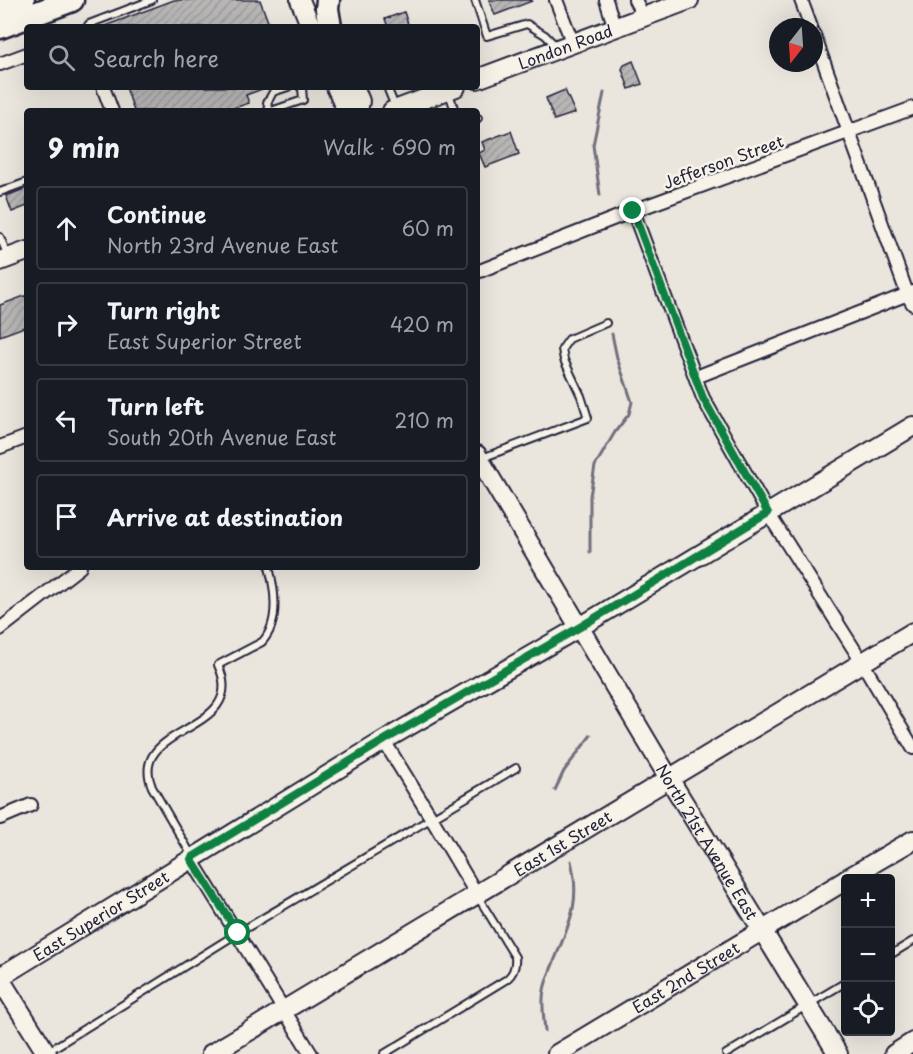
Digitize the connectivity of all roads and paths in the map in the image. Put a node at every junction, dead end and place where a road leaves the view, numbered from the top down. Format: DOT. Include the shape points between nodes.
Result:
graph roads {
  1 [pos="23,0"];
  2 [pos="72,0"];
  3 [pos="152,0"];
  4 [pos="300,0"];
  5 [pos="315,0"];
  6 [pos="328,0"];
  7 [pos="475,0"];
  8 [pos="556,0"];
  9 [pos="606,0"];
  10 [pos="635,0"];
  11 [pos="689,0"];
  12 [pos="801,0"];
  13 [pos="0,9"];
  14 [pos="644,17"];
  15 [pos="808,18"];
  16 [pos="89,24"];
  17 [pos="310,24"];
  18 [pos="327,24"];
  19 [pos="329,24"];
  20 [pos="0,27"];
  21 [pos="615,28"];
  22 [pos="566,46"];
  23 [pos="24,55"];
  24 [pos="823,60"];
  25 [pos="0,64"];
  26 [pos="480,78"];
  27 [pos="104,90"];
  28 [pos="279,90"];
  29 [pos="302,90"];
  30 [pos="337,90"];
  31 [pos="355,90"];
  32 [pos="388,90"];
  33 [pos="447,90"];
  34 [pos="452,90"];
  35 [pos="111,108"];
  36 [pos="270,108"];
  37 [pos="280,108"];
  38 [pos="345,108"];
  39 [pos="359,108"];
  40 [pos="393,108"];
  41 [pos="399,108"];
  42 [pos="455,108"];
  43 [pos="913,108"];
  44 [pos="849,132"];
  45 [pos="24,183"];
  46 [pos="0,192"];
  47 [pos="633,211"];
  48 [pos="0,237"];
  49 [pos="24,252"];
  50 [pos="4,259"];
  51 [pos="480,271"];
  52 [pos="911,297"];
  53 [pos="606,323"];
  54 [pos="696,376"];
  55 [pos="913,426"];
  56 [pos="24,438"];
  57 [pos="0,447"];
  58 [pos="480,456"];
  59 [pos="480,460"];
  60 [pos="768,513"];
  61 [pos="76,570"];
  62 [pos="269,570"];
  63 [pos="580,627"];
  64 [pos="0,629"];
  65 [pos="913,632"];
  66 [pos="862,662"];
  67 [pos="384,741"];
  68 [pos="913,748"];
  69 [pos="516,768"];
  70 [pos="670,780"];
  71 [pos="31,805"];
  72 [pos="0,818"];
  73 [pos="432,819"];
  74 [pos="913,840"];
  75 [pos="192,858"];
  76 [pos="855,874"];
  77 [pos="841,883"];
  78 [pos="477,895"];
  79 [pos="762,930"];
  80 [pos="238,933"];
  81 [pos="913,941"];
  82 [pos="895,952"];
  83 [pos="0,978"];
  84 [pos="841,985"];
  85 [pos="808,1005"];
  86 [pos="285,1010"];
  87 [pos="913,1042"];
  88 [pos="47,1053"];
  89 [pos="211,1054"];
  90 [pos="311,1054"];
  91 [pos="384,1054"];
  92 [pos="557,1054"];
  93 [pos="726,1054"];
  94 [pos="838,1054"];
  95 [pos="894,1054"];
  1 -- 13 [label="highway"];
  2 -- 20 [label="highway"];
  3 -- 16 [label="lane"];
  4 -- 17 [label="street"];
  5 -- 18 [label="street"];
  6 -- 19 [label="highway"];
  7 -- 22 [label="lane" via="487,36 527,24"];
  8 -- 22 [label="street"];
  9 -- 21 [label="street"];
  10 -- 14 [label="street"];
  11 -- 14 [label="street, London Road"];
  12 -- 15 [label="street"];
  14 -- 21 [label="street, London Road"];
  21 -- 22 [label="street, London Road"];
  22 -- 26 [label="street, London Road"];
  23 -- 25 [label="street"];
  24 -- 44 [label="street"];
  27 -- 35 [label="street"];
  28 -- 36 [label="lane" via="273,92 267,103"];
  29 -- 37 [label="lane" via="303,100"];
  30 -- 38 [label="street"];
  31 -- 39 [label="street"];
  32 -- 40 [label="lane"];
  33 -- 41 [label="street"];
  34 -- 42 [label="lane"];
  43 -- 44 [label="street, Jefferson Street"];
  44 -- 47 [label="street, Jefferson Street"];
  44 -- 52 [label="street"];
  45 -- 46 [label="lane"];
  47 -- 51 [label="street, Jefferson Street"];
  47 -- 54 [label="street"];
  48 -- 50 [label="lane"];
  49 -- 50 [label="street"];
  52 -- 54 [label="street"];
  53 -- 58 [label="lane" via="569,339 562,349 588,418"];
  54 -- 60 [label="street" via="703,398"];
  55 -- 60 [label="street, East Superior Street"];
  56 -- 57 [label="street"];
  59 -- 63 [label="street, North 21st Avenue East"];
  60 -- 63 [label="street, East Superior Street"];
  60 -- 66 [label="street"];
  61 -- 64 [label="street"];
  62 -- 75 [label="lane" via="274,606 267,637 218,665 224,685 221,702 199,722 160,746 148,765 152,787"];
  63 -- 67 [label="street, East Superior Street"];
  63 -- 70 [label="street, North 21st Avenue East"];
  65 -- 66 [label="street, East 1st Street"];
  66 -- 68 [label="street"];
  66 -- 70 [label="street, East 1st Street"];
  67 -- 73 [label="street"];
  67 -- 75 [label="street, East Superior Street"];
  69 -- 73 [label="lane"];
  70 -- 78 [label="street, East 1st Street"];
  70 -- 79 [label="street, North 21st Avenue East"];
  71 -- 72 [label="street"];
  73 -- 78 [label="street"];
  73 -- 80 [label="lane"];
  74 -- 76 [label="street, East 2nd Street"];
  75 -- 80 [label="street"];
  75 -- 83 [label="street, East Superior Street"];
  77 -- 79 [label="street, East 2nd Street"];
  78 -- 86 [label="street, East 1st Street"];
  78 -- 91 [label="lane" via="515,957 513,973"];
  79 -- 85 [label="street, North 21st Avenue East"];
  79 -- 92 [label="street, East 2nd Street"];
  80 -- 86 [label="street"];
  80 -- 88 [label="lane"];
  81 -- 82 [label="lane"];
  83 -- 88 [label="street"];
  84 -- 85 [label="lane"];
  85 -- 93 [label="lane"];
  85 -- 94 [label="street, North 21st Avenue East"];
  86 -- 89 [label="street, East 1st Street"];
  86 -- 90 [label="street"];
  87 -- 95 [label="street"];
}
